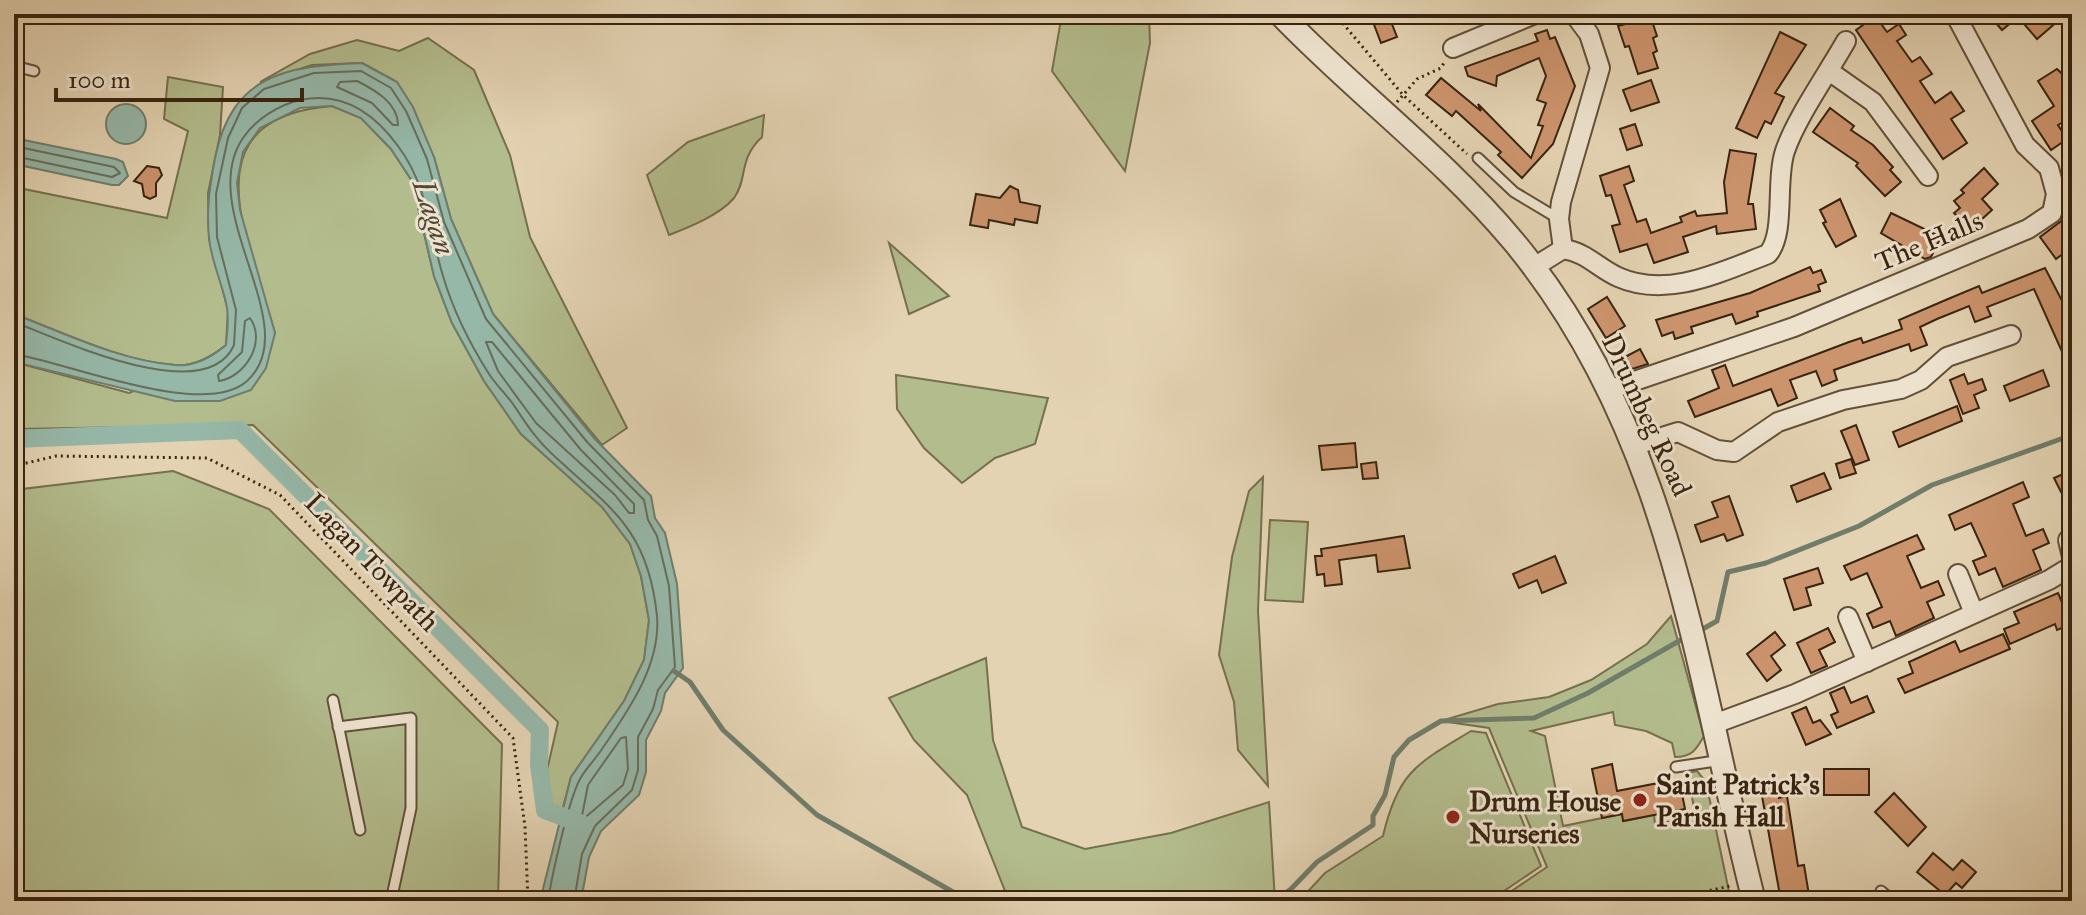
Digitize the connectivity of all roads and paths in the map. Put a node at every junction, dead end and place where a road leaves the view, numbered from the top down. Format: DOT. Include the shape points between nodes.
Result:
graph roads {
  1 [pos="1280,14"];
  2 [pos="1335,14"];
  3 [pos="1535,14"];
  4 [pos="1574,14"];
  5 [pos="1955,14"];
  6 [pos="1846,41"];
  7 [pos="1453,48"];
  8 [pos="14,66"];
  9 [pos="34,71"];
  10 [pos="1829,71"];
  11 [pos="1403,95"];
  12 [pos="1478,158"];
  13 [pos="1928,176"];
  14 [pos="1559,219"];
  15 [pos="1563,249"];
  16 [pos="1534,267"];
  17 [pos="2011,335"];
  18 [pos="1608,390"];
  19 [pos="1633,446"];
  20 [pos="14,466"];
  21 [pos="2072,566"];
  22 [pos="1958,574"];
  23 [pos="1974,613"];
  24 [pos="1848,617"];
  25 [pos="1867,662"];
  26 [pos="333,700"];
  27 [pos="1714,724"];
  28 [pos="338,727"];
  29 [pos="1722,760"];
  30 [pos="1676,767"];
  31 [pos="1752,803"];
  32 [pos="1755,815"];
  33 [pos="360,830"];
  34 [pos="1881,891"];
  35 [pos="1752,892"];
  36 [pos="391,901"];
  37 [pos="528,901"];
  38 [pos="1663,901"];
  39 [pos="1893,901"];
  1 -- 16 [label="street, Drumbeg Road" via="1446,166"];
  2 -- 11 [label="path"];
  3 -- 7 [label="street"];
  4 -- 14 [label="street" via="1589,34 1600,68"];
  5 -- 18 [label="street, The Halls" via="2025,145 2049,168 2056,194 2052,213 2028,229 1794,327"];
  6 -- 10 [label="street"];
  7 -- 11 [label="path" via="1441,68 1417,79"];
  8 -- 9 [label="lane"];
  10 -- 13 [label="street" via="1873,102"];
  10 -- 15 [label="street" via="1786,149 1774,246 1768,254 1660,286 1616,276 1576,251"];
  11 -- 12 [label="path"];
  12 -- 14 [label="lane" via="1514,192"];
  14 -- 15 [label="street"];
  15 -- 16 [label="street"];
  16 -- 18 [label="street, Drumbeg Road"];
  17 -- 19 [label="street" via="1947,357 1921,380 1901,389 1843,400 1778,422 1734,452 1678,432"];
  18 -- 19 [label="street, Drumbeg Road"];
  19 -- 27 [label="street, Drumbeg Road" via="1666,530"];
  20 -- 37 [label="path, Lagan Towpath" via="56,456 207,458 280,495 513,738"];
  21 -- 23 [label="street"];
  22 -- 23 [label="street"];
  23 -- 25 [label="street"];
  24 -- 25 [label="street"];
  25 -- 27 [label="street"];
  26 -- 28 [label="lane"];
  27 -- 29 [label="street, Drumbeg Road"];
  28 -- 33 [label="lane"];
  28 -- 36 [label="lane" via="411,718 411,808"];
  29 -- 30 [label="lane"];
  29 -- 35 [label="street, Drumbeg Road"];
  31 -- 32 [label="path"];
  34 -- 39 [label="lane"];
  35 -- 38 [label="path"];
}
